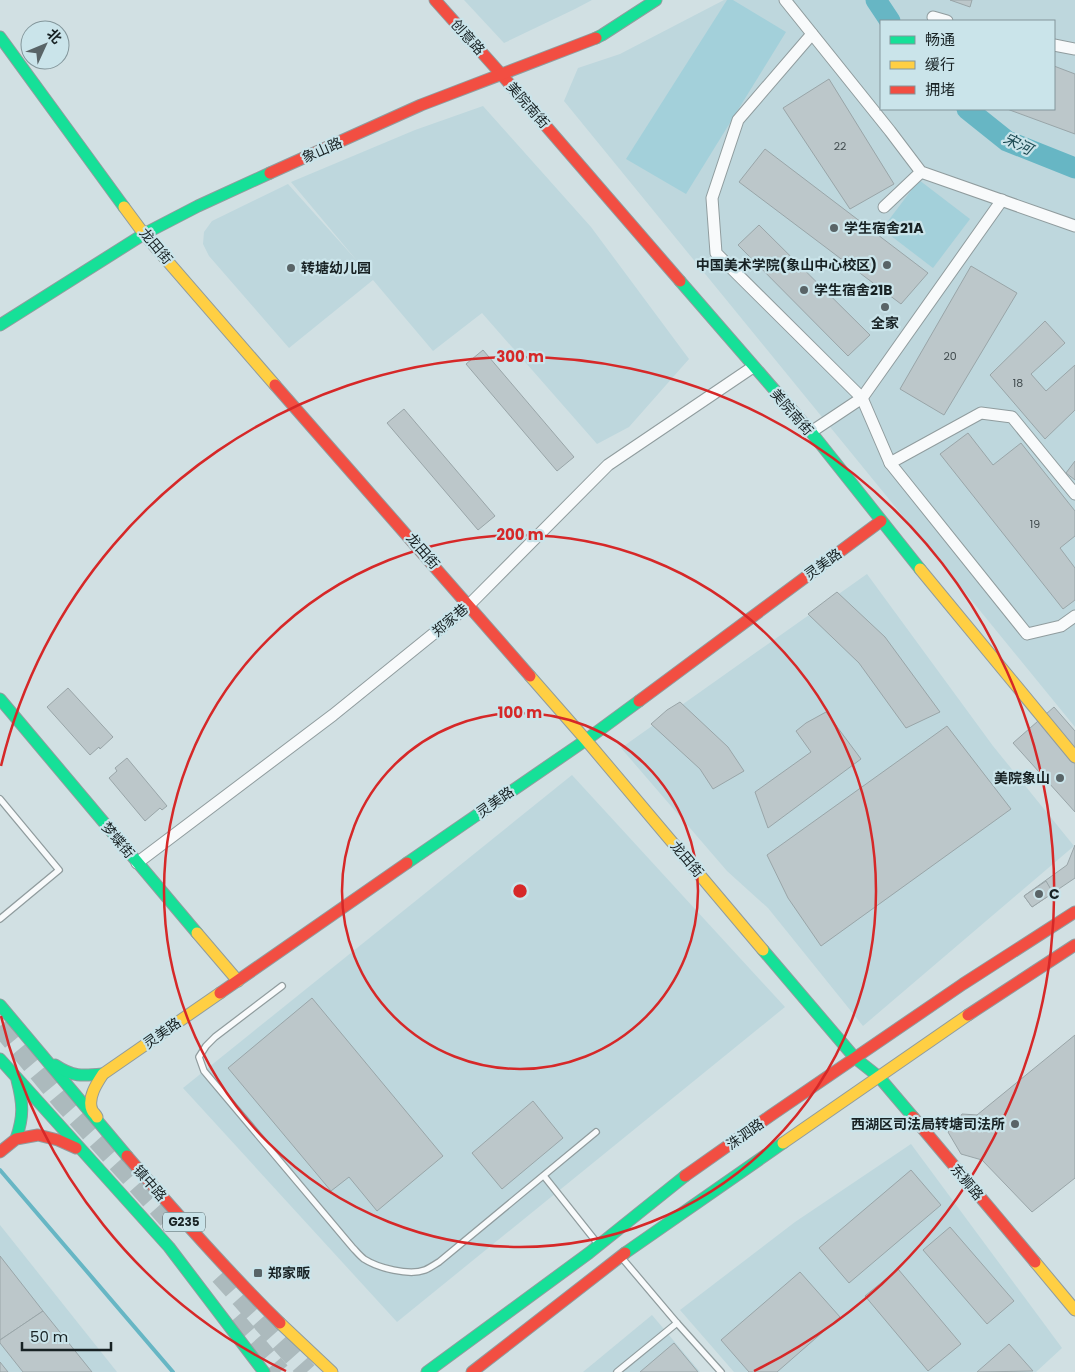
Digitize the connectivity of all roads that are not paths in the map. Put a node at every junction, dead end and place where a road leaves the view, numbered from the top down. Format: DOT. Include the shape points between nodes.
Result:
graph roads {
  1 [pos="435,0"];
  2 [pos="656,0"];
  3 [pos="785,0"];
  4 [pos="933,17"];
  5 [pos="944,20"];
  6 [pos="812,34"];
  7 [pos="0,37"];
  8 [pos="1055,45"];
  9 [pos="1075,49"];
  10 [pos="501,74"];
  11 [pos="921,172"];
  12 [pos="1002,200"];
  13 [pos="884,207"];
  14 [pos="1075,226"];
  15 [pos="144,234"];
  16 [pos="0,325"];
  17 [pos="754,367"];
  18 [pos="862,398"];
  19 [pos="811,432"];
  20 [pos="890,463"];
  21 [pos="1075,494"];
  22 [pos="881,521"];
  23 [pos="469,605"];
  24 [pos="1075,616"];
  25 [pos="0,699"];
  26 [pos="586,740"];
  27 [pos="1075,757"];
  28 [pos="0,799"];
  29 [pos="137,863"];
  30 [pos="1075,912"];
  31 [pos="0,919"];
  32 [pos="1075,945"];
  33 [pos="238,981"];
  34 [pos="282,986"];
  35 [pos="0,1005"];
  36 [pos="0,1058"];
  37 [pos="855,1058"];
  38 [pos="48,1060"];
  39 [pos="103,1074"];
  40 [pos="879,1077"];
  41 [pos="16,1078"];
  42 [pos="104,1128"];
  43 [pos="596,1132"];
  44 [pos="16,1139"];
  45 [pos="81,1150"];
  46 [pos="0,1152"];
  47 [pos="544,1176"];
  48 [pos="599,1245"];
  49 [pos="621,1257"];
  50 [pos="1075,1310"];
  51 [pos="677,1323"];
  52 [pos="264,1372"];
  53 [pos="332,1372"];
  54 [pos="427,1372"];
  55 [pos="472,1372"];
  56 [pos="617,1372"];
  57 [pos="721,1372"];
  1 -- 10 [label="main road, 创意路"];
  2 -- 10 [label="main road, 象山路" via="602,36"];
  3 -- 6 [label="street"];
  4 -- 5 [label="street"];
  6 -- 11 [label="street"];
  6 -- 18 [label="street" via="738,120 712,198 716,253"];
  7 -- 15 [label="main road, 龙田街"];
  8 -- 9 [label="street"];
  10 -- 15 [label="main road, 象山路" via="421,105 198,206"];
  10 -- 17 [label="main road, 美院南街"];
  11 -- 12 [label="street"];
  11 -- 13 [label="street"];
  12 -- 14 [label="street"];
  12 -- 18 [label="street"];
  15 -- 16 [label="main road, 象山路"];
  15 -- 23 [label="main road, 龙田街"];
  17 -- 19 [label="main road, 美院南街"];
  17 -- 23 [label="street, 郑家巷" via="608,465"];
  18 -- 19 [label="street"];
  18 -- 20 [label="street"];
  19 -- 22 [label="main road, 美院南街"];
  20 -- 21 [label="street" via="981,413 1012,417"];
  20 -- 24 [label="street" via="1026,634 1061,626"];
  22 -- 26 [label="main road, 灵美路"];
  22 -- 27 [label="main road, 美院南街"];
  23 -- 26 [label="main road, 龙田街"];
  23 -- 29 [label="street, 郑家巷" via="333,715"];
  25 -- 29 [label="main road, 梦蝶街"];
  26 -- 33 [label="main road, 灵美路"];
  26 -- 37 [label="main road, 龙田街"];
  28 -- 31 [label="lane" via="59,870"];
  29 -- 33 [label="main road, 梦蝶街"];
  30 -- 37 [label="main road, 洙泗路"];
  32 -- 40 [label="main road, 洙泗路"];
  33 -- 39 [label="main road, 灵美路"];
  34 -- 47 [label="lane" via="214,1037 199,1057 204,1071 363,1258 391,1270 423,1271 439,1262"];
  35 -- 38 [label="main road, 镇中路 / G235"];
  36 -- 41 [label="main road, 镇中路 / G235"];
  37 -- 40 [label="main road, 东狮路"];
  37 -- 48 [label="main road, 洙泗路" via="689,1174"];
  38 -- 39 [label="main road" via="68,1074"];
  38 -- 42 [label="main road, 镇中路 / G235"];
  39 -- 42 [label="main road, 灵美路" via="92,1094 92,1110"];
  40 -- 49 [label="main road, 洙泗路"];
  40 -- 50 [label="main road, 东狮路"];
  41 -- 44 [label="main road" via="24,1106"];
  41 -- 45 [label="main road, 镇中路 / G235"];
  42 -- 53 [label="main road, 镇中路 / G235" via="246,1289"];
  43 -- 47 [label="lane"];
  44 -- 45 [label="main road" via="38,1135"];
  44 -- 46 [label="main road"];
  45 -- 52 [label="main road, 镇中路 / G235" via="168,1247"];
  47 -- 48 [label="lane"];
  48 -- 54 [label="main road, 洙泗路"];
  49 -- 51 [label="lane"];
  49 -- 55 [label="main road, 洙泗路"];
  51 -- 56 [label="lane"];
  51 -- 57 [label="lane"];
}
